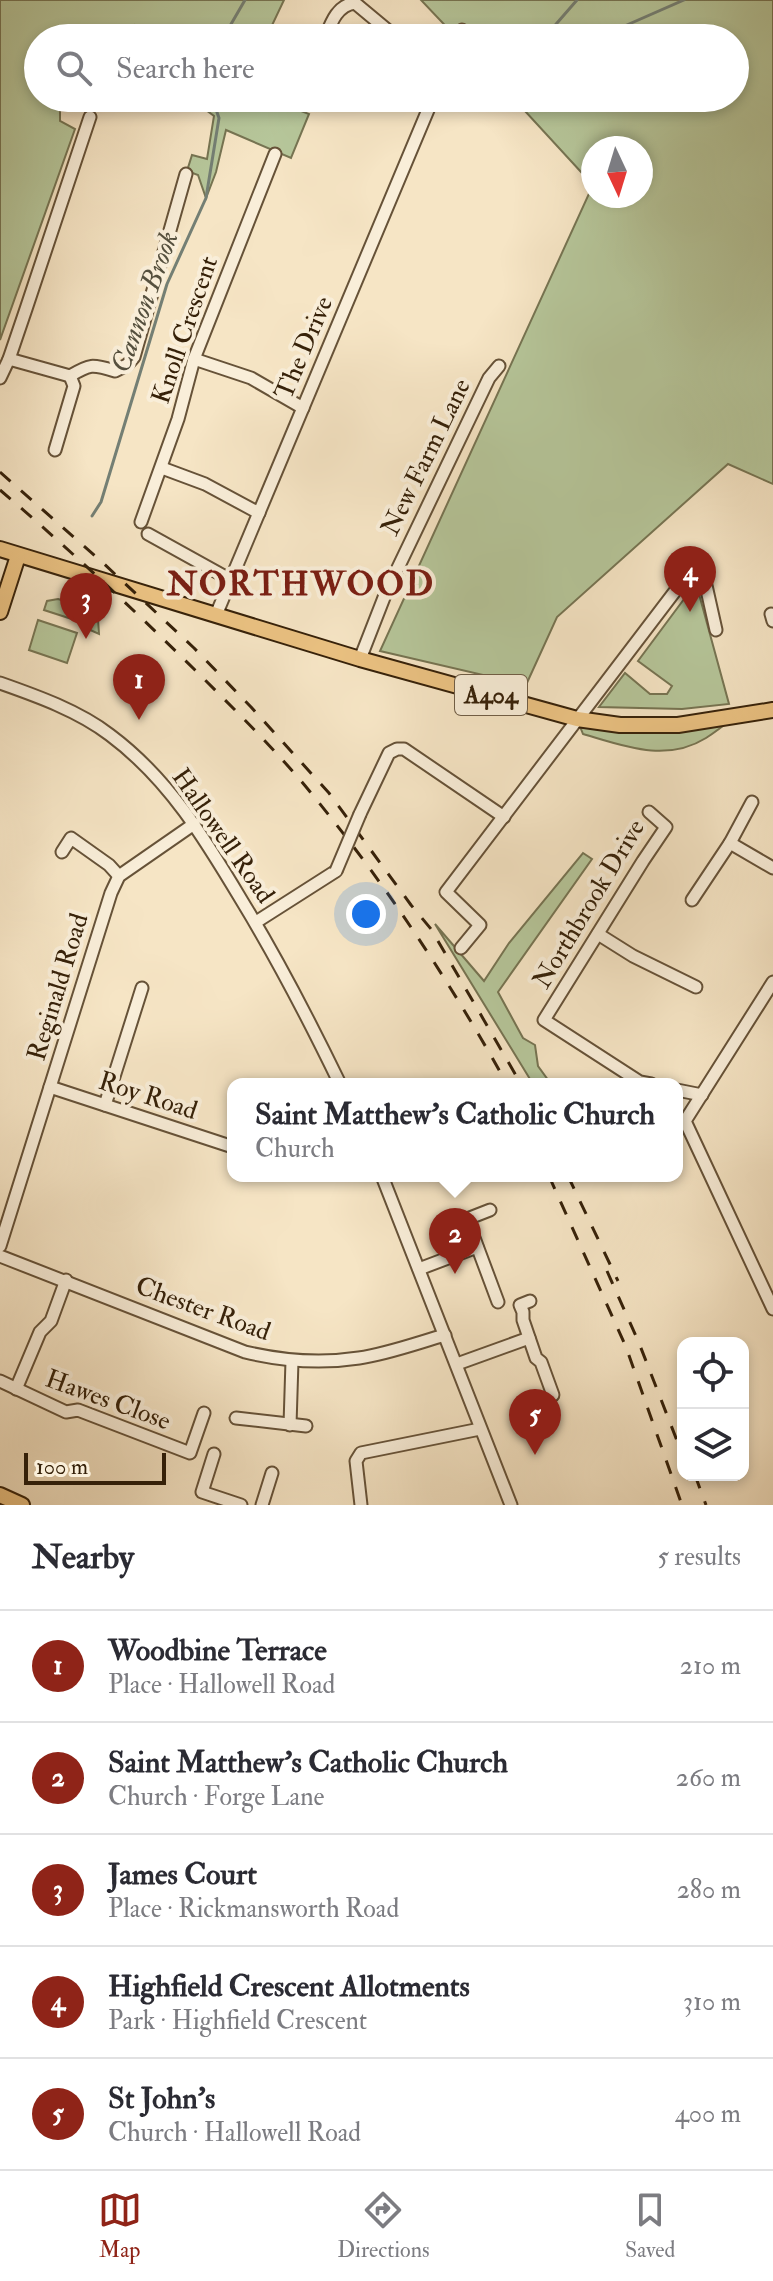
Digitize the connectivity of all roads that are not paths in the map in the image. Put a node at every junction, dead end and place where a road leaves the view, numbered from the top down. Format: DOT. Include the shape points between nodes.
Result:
graph roads {
  1 [pos="332,24"];
  2 [pos="380,24"];
  3 [pos="427,112"];
  4 [pos="90,117"];
  5 [pos="275,154"];
  6 [pos="186,174"];
  7 [pos="9,359"];
  8 [pos="194,359"];
  9 [pos="499,366"];
  10 [pos="70,376"];
  11 [pos="0,378"];
  12 [pos="303,408"];
  13 [pos="55,450"];
  14 [pos="162,468"];
  15 [pos="259,513"];
  16 [pos="141,522"];
  17 [pos="148,534"];
  18 [pos="0,549"];
  19 [pos="18,556"];
  20 [pos="231,580"];
  21 [pos="0,612"];
  22 [pos="216,615"];
  23 [pos="716,630"];
  24 [pos="360,659"];
  25 [pos="0,683"];
  26 [pos="773,710"];
  27 [pos="577,719"];
  28 [pos="752,802"];
  29 [pos="649,812"];
  30 [pos="504,817"];
  31 [pos="194,824"];
  32 [pos="730,843"];
  33 [pos="62,852"];
  34 [pos="773,868"];
  35 [pos="119,876"];
  36 [pos="692,900"];
  37 [pos="256,922"];
  38 [pos="598,934"];
  39 [pos="461,948"];
  40 [pos="773,982"];
  41 [pos="696,987"];
  42 [pos="142,988"];
  43 [pos="337,1078"];
  44 [pos="625,1078"];
  45 [pos="50,1087"];
  46 [pos="683,1091"];
  47 [pos="702,1095"];
  48 [pos="105,1105"];
  49 [pos="227,1145"];
  50 [pos="384,1182"];
  51 [pos="490,1210"];
  52 [pos="0,1246"];
  53 [pos="477,1247"];
  54 [pos="0,1256"];
  55 [pos="419,1269"];
  56 [pos="66,1280"];
  57 [pos="530,1301"];
  58 [pos="498,1302"];
  59 [pos="773,1309"];
  60 [pos="445,1335"];
  61 [pos="529,1338"];
  62 [pos="292,1361"];
  63 [pos="457,1364"];
  64 [pos="0,1381"];
  65 [pos="16,1389"];
  66 [pos="553,1395"];
  67 [pos="204,1413"];
  68 [pos="236,1418"];
  69 [pos="290,1425"];
  70 [pos="306,1426"];
  71 [pos="480,1429"];
  72 [pos="214,1454"];
  73 [pos="272,1473"];
  74 [pos="0,1495"];
  75 [pos="233,1504"];
  76 [pos="22,1505"];
  77 [pos="262,1505"];
  78 [pos="361,1505"];
  79 [pos="511,1505"];
  1 -- 2 [label="street" via="338,11 355,3"];
  3 -- 12 [label="street, The Drive"];
  4 -- 7 [label="street"];
  5 -- 8 [label="street, Knoll Crescent"];
  6 -- 10 [label="street" via="134,357 115,371 87,366"];
  7 -- 10 [label="street"];
  7 -- 11 [label="street"];
  8 -- 12 [label="street" via="251,378"];
  8 -- 14 [label="street, Knoll Crescent"];
  9 -- 24 [label="street, New Farm Lane" via="385,595"];
  10 -- 13 [label="street" via="74,386"];
  12 -- 15 [label="street, The Drive"];
  14 -- 15 [label="street"];
  14 -- 16 [label="street, Knoll Crescent"];
  15 -- 20 [label="street, The Drive"];
  17 -- 20 [label="street"];
  18 -- 19 [label="main road, A404"];
  19 -- 21 [label="main road"];
  19 -- 22 [label="main road, A404"];
  20 -- 22 [label="street, The Drive"];
  22 -- 24 [label="main road, A404"];
  23 -- 27 [label="street" via="705,581 695,565"];
  24 -- 27 [label="main road, A404"];
  25 -- 31 [label="street, Hallowell Road" via="97,725 146,765"];
  26 -- 27 [label="main road, A404" via="663,725"];
  27 -- 30 [label="street"];
  28 -- 32 [label="street"];
  29 -- 38 [label="street, Northbrook Drive" via="666,827"];
  30 -- 37 [label="street, bridge" via="397,749 385,760 336,871"];
  30 -- 39 [label="street" via="446,892 480,925"];
  31 -- 35 [label="street"];
  31 -- 37 [label="street, Hallowell Road"];
  32 -- 34 [label="street"];
  32 -- 36 [label="street"];
  33 -- 35 [label="street" via="71,838"];
  35 -- 45 [label="street, Reginald Road"];
  37 -- 43 [label="street, Hallowell Road"];
  38 -- 41 [label="street"];
  38 -- 44 [label="street, Northbrook Drive" via="544,1020"];
  40 -- 47 [label="street"];
  42 -- 48 [label="street"];
  45 -- 48 [label="street, Roy Road"];
  45 -- 52 [label="street, Reginald Road"];
  46 -- 47 [label="street"];
  47 -- 59 [label="street" via="685,1121"];
  48 -- 49 [label="street, Roy Road"];
  50 -- 55 [label="street"];
  51 -- 53 [label="street" via="467,1219"];
  53 -- 55 [label="street"];
  53 -- 58 [label="street"];
  54 -- 56 [label="street, Chester Road"];
  55 -- 60 [label="street"];
  56 -- 62 [label="street, Chester Road" via="245,1352"];
  56 -- 65 [label="street"];
  57 -- 61 [label="street" via="520,1305"];
  60 -- 62 [label="street, Chester Road" via="360,1358"];
  60 -- 63 [label="street"];
  61 -- 63 [label="street"];
  61 -- 66 [label="street"];
  62 -- 69 [label="street"];
  63 -- 71 [label="street"];
  64 -- 65 [label="street"];
  65 -- 67 [label="street, Hawes Close" via="66,1412 78,1410 190,1453"];
  68 -- 69 [label="street"];
  69 -- 70 [label="street"];
  71 -- 78 [label="street" via="361,1453 356,1461"];
  71 -- 79 [label="street"];
  72 -- 75 [label="street" via="202,1492"];
  73 -- 77 [label="street"];
  74 -- 76 [label="main road"];
}
